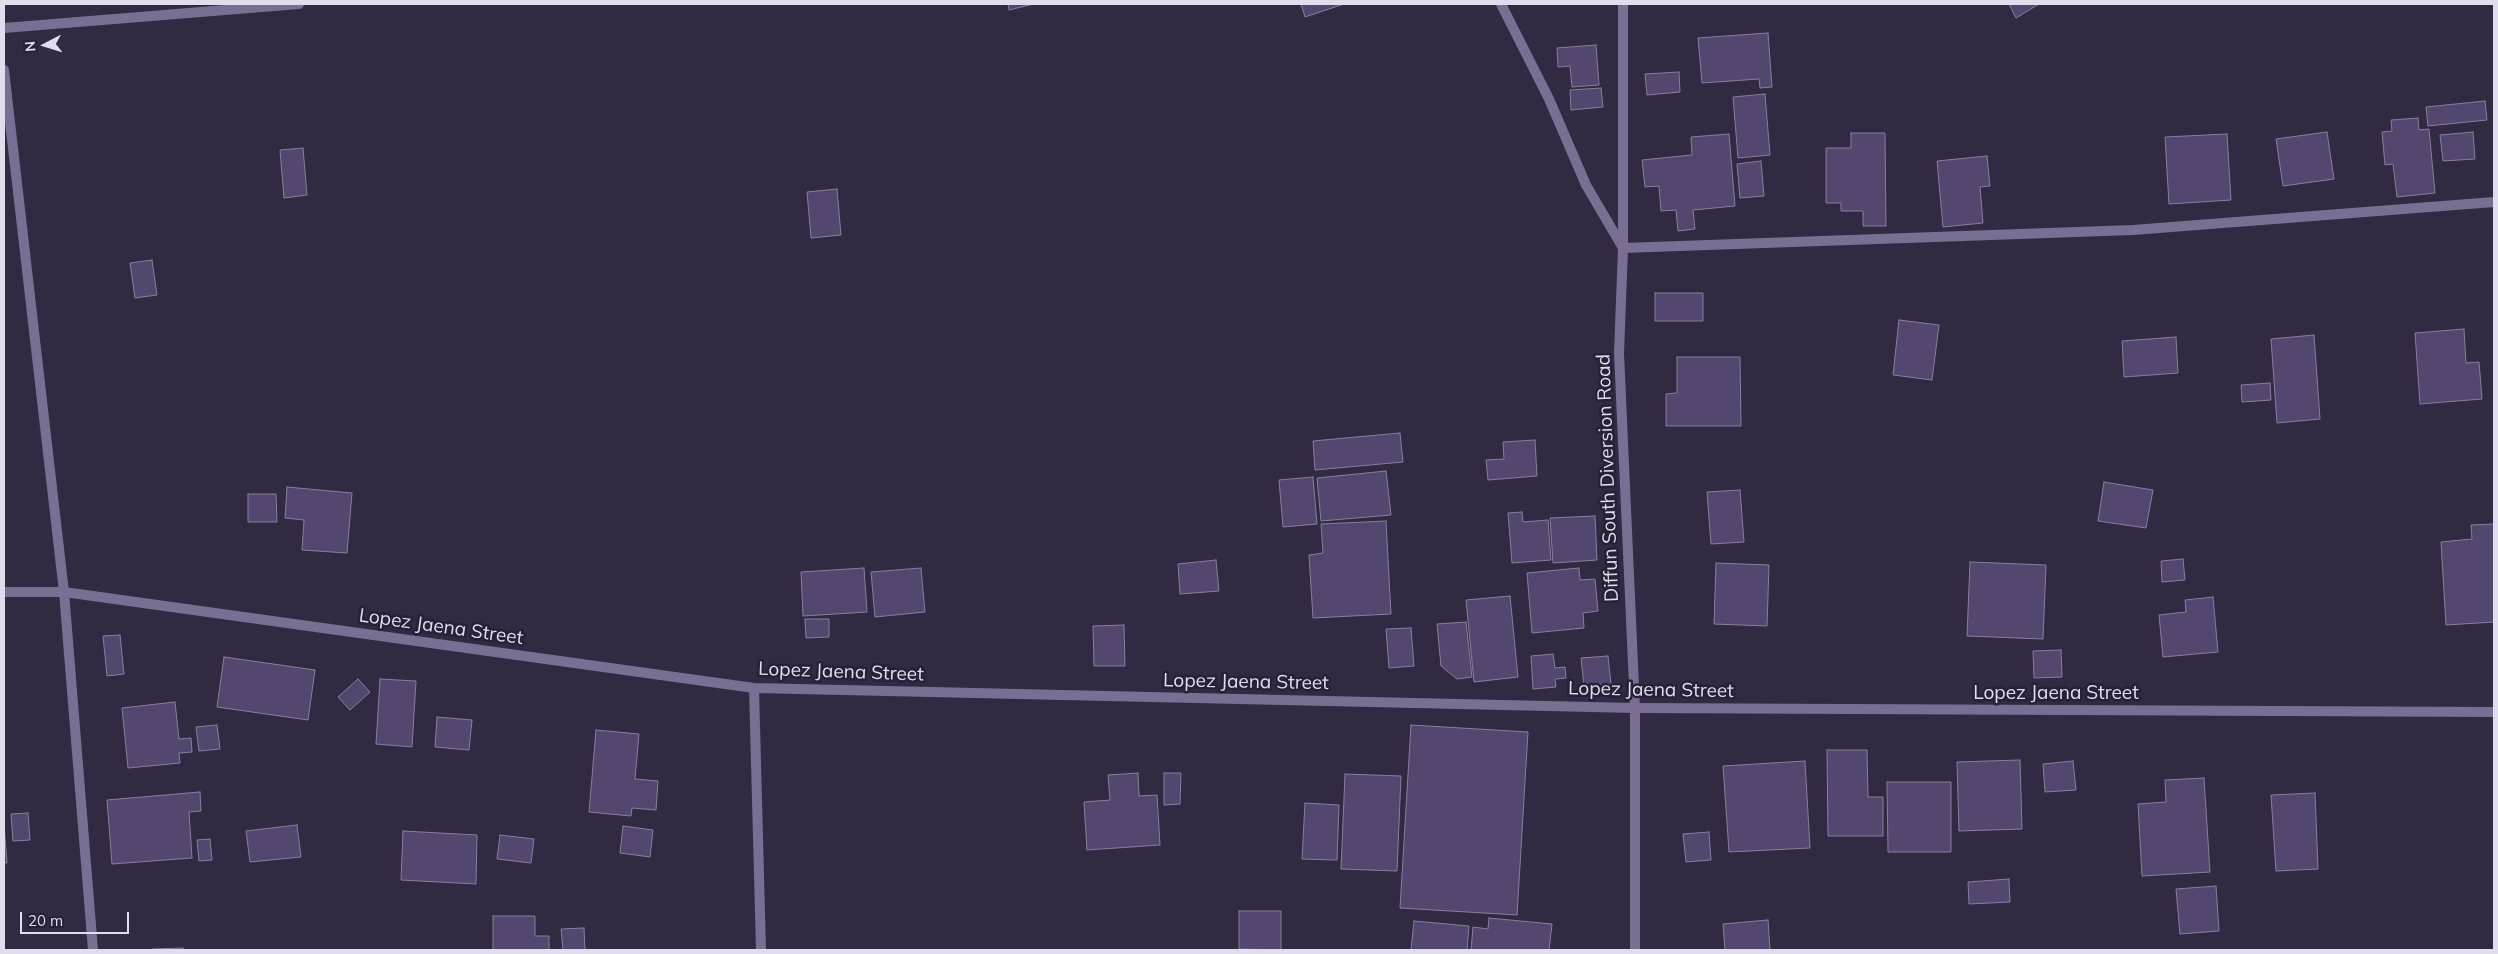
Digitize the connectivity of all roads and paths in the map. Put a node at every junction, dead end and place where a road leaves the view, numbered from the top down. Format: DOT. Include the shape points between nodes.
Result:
graph roads {
  1 [pos="299,4"];
  2 [pos="1501,4"];
  3 [pos="1623,4"];
  4 [pos="4,28"];
  5 [pos="4,70"];
  6 [pos="2494,202"];
  7 [pos="1623,248"];
  8 [pos="4,592"];
  9 [pos="64,592"];
  10 [pos="754,688"];
  11 [pos="1635,708"];
  12 [pos="2494,712"];
  13 [pos="93,950"];
  14 [pos="761,950"];
  15 [pos="1635,950"];
  1 -- 4 [label="street"];
  2 -- 7 [label="street" via="1549,99 1586,186"];
  3 -- 7 [label="street, Diffun South Diversion Road"];
  5 -- 9 [label="street"];
  6 -- 7 [label="street" via="2133,230"];
  7 -- 11 [label="street, Diffun South Diversion Road" via="1619,353"];
  8 -- 9 [label="street, Lopez Jaena Street"];
  9 -- 10 [label="street, Lopez Jaena Street"];
  9 -- 13 [label="street"];
  10 -- 11 [label="street, Lopez Jaena Street"];
  10 -- 14 [label="street"];
  11 -- 12 [label="street, Lopez Jaena Street"];
  11 -- 15 [label="street, Diffun South Diversion Road"];
}
